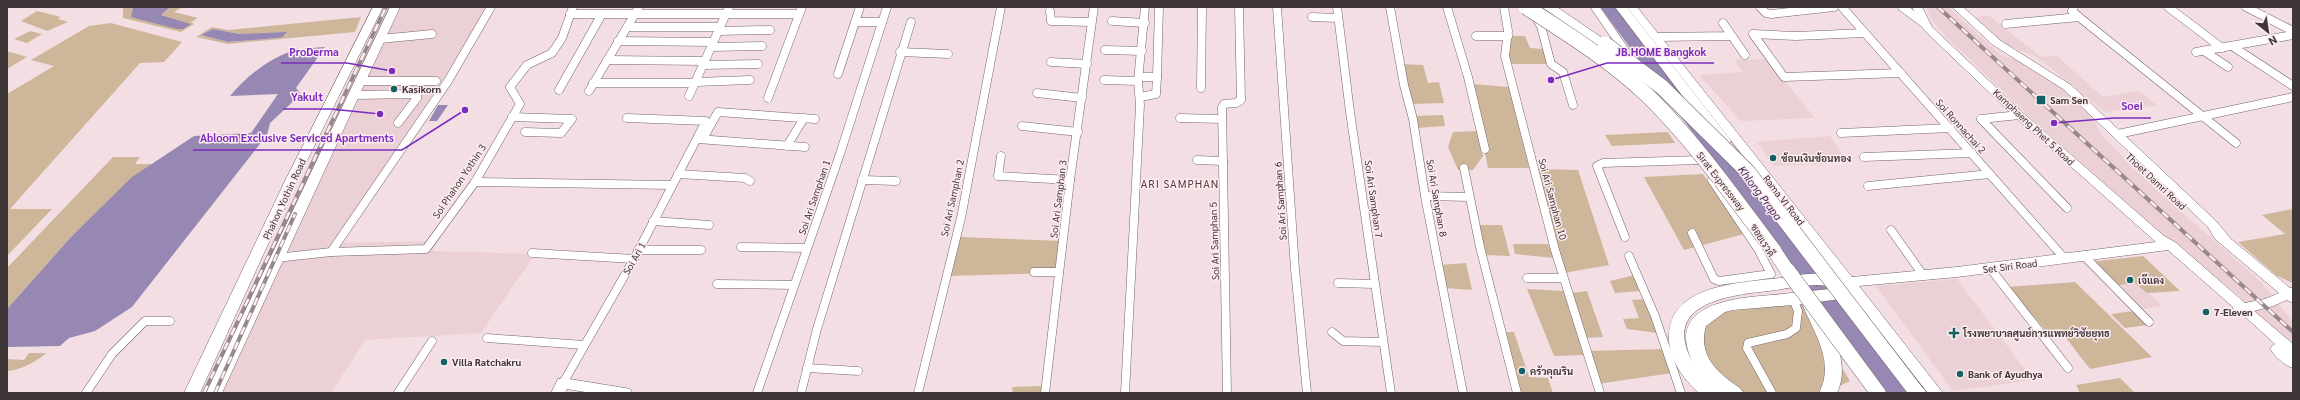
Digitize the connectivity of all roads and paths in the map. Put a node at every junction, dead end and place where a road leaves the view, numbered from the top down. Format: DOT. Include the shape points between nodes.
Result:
graph roads {
  1 [pos="378,7"];
  2 [pos="395,7"];
  3 [pos="492,7"];
  4 [pos="860,7"];
  5 [pos="886,7"];
  6 [pos="1001,7"];
  7 [pos="1094,7"];
  8 [pos="1145,7"];
  9 [pos="1159,7"];
  10 [pos="1202,7"];
  11 [pos="1239,7"];
  12 [pos="1277,7"];
  13 [pos="1337,7"];
  14 [pos="1390,7"];
  15 [pos="1447,7"];
  16 [pos="1504,7"];
  17 [pos="1528,7"];
  18 [pos="1548,7"];
  19 [pos="1596,7"];
  20 [pos="1621,7"];
  21 [pos="1632,7"];
  22 [pos="1760,7"];
  23 [pos="1834,7"];
  24 [pos="1842,7"];
  25 [pos="1902,7"];
  26 [pos="1918,7"];
  27 [pos="1957,7"];
  28 [pos="2074,7"];
  29 [pos="2168,7"];
  30 [pos="2246,7"];
  31 [pos="637,10"];
  32 [pos="727,10"];
  33 [pos="800,10"];
  34 [pos="572,11"];
  35 [pos="1050,11"];
  36 [pos="602,14"];
  37 [pos="1312,17"];
  38 [pos="2079,17"];
  39 [pos="1338,18"];
  40 [pos="855,22"];
  41 [pos="882,22"];
  42 [pos="911,22"];
  43 [pos="1091,22"];
  44 [pos="1112,22"];
  45 [pos="1145,23"];
  46 [pos="1723,24"];
  47 [pos="1925,24"];
  48 [pos="2006,24"];
  49 [pos="627,27"];
  50 [pos="719,29"];
  51 [pos="770,30"];
  52 [pos="2293,30"];
  53 [pos="1865,33"];
  54 [pos="364,34"];
  55 [pos="432,34"];
  56 [pos="2293,35"];
  57 [pos="381,36"];
  58 [pos="1476,36"];
  59 [pos="1508,36"];
  60 [pos="1732,36"];
  61 [pos="1656,37"];
  62 [pos="618,41"];
  63 [pos="712,45"];
  64 [pos="762,46"];
  65 [pos="2232,46"];
  66 [pos="2222,48"];
  67 [pos="1105,50"];
  68 [pos="2204,50"];
  69 [pos="1142,51"];
  70 [pos="900,52"];
  71 [pos="2196,52"];
  72 [pos="948,54"];
  73 [pos="1745,56"];
  74 [pos="607,60"];
  75 [pos="1051,62"];
  76 [pos="704,63"];
  77 [pos="758,64"];
  78 [pos="1087,64"];
  79 [pos="2228,67"];
  80 [pos="1901,73"];
  81 [pos="838,74"];
  82 [pos="1157,77"];
  83 [pos="1139,79"];
  84 [pos="750,80"];
  85 [pos="1104,80"];
  86 [pos="359,81"];
  87 [pos="436,81"];
  88 [pos="695,82"];
  89 [pos="594,83"];
  90 [pos="2293,86"];
  91 [pos="1201,88"];
  92 [pos="559,90"];
  93 [pos="588,91"];
  94 [pos="1037,93"];
  95 [pos="353,95"];
  96 [pos="689,96"];
  97 [pos="1140,97"];
  98 [pos="2293,97"];
  99 [pos="768,98"];
  100 [pos="1082,98"];
  101 [pos="1573,105"];
  102 [pos="2097,114"];
  103 [pos="2019,115"];
  104 [pos="2202,116"];
  105 [pos="512,118"];
  106 [pos="627,118"];
  107 [pos="804,118"];
  108 [pos="1180,118"];
  109 [pos="815,119"];
  110 [pos="1222,119"];
  111 [pos="398,123"];
  112 [pos="1022,126"];
  113 [pos="1950,128"];
  114 [pos="526,132"];
  115 [pos="1078,132"];
  116 [pos="1841,133"];
  117 [pos="2118,134"];
  118 [pos="702,135"];
  119 [pos="2236,143"];
  120 [pos="787,146"];
  121 [pos="805,147"];
  122 [pos="1485,149"];
  123 [pos="1972,153"];
  124 [pos="1001,156"];
  125 [pos="1864,157"];
  126 [pos="1197,160"];
  127 [pos="1699,160"];
  128 [pos="1223,161"];
  129 [pos="1464,168"];
  130 [pos="1748,172"];
  131 [pos="678,174"];
  132 [pos="1990,174"];
  133 [pos="862,180"];
  134 [pos="1070,180"];
  135 [pos="750,181"];
  136 [pos="475,182"];
  137 [pos="896,182"];
  138 [pos="672,185"];
  139 [pos="1868,186"];
  140 [pos="1426,196"];
  141 [pos="1469,197"];
  142 [pos="2067,208"];
  143 [pos="653,221"];
  144 [pos="709,225"];
  145 [pos="1891,230"];
  146 [pos="1692,233"];
  147 [pos="1625,237"];
  148 [pos="2224,240"];
  149 [pos="2165,243"];
  150 [pos="741,247"];
  151 [pos="808,248"];
  152 [pos="638,250"];
  153 [pos="701,250"];
  154 [pos="331,252"];
  155 [pos="532,253"];
  156 [pos="1630,256"];
  157 [pos="2084,256"];
  158 [pos="276,258"];
  159 [pos="634,259"];
  160 [pos="2065,259"];
  161 [pos="255,261"];
  162 [pos="1990,268"];
  163 [pos="1034,272"];
  164 [pos="1059,272"];
  165 [pos="1923,275"];
  166 [pos="1527,278"];
  167 [pos="1563,278"];
  168 [pos="1848,282"];
  169 [pos="1338,283"];
  170 [pos="717,284"];
  171 [pos="1374,284"];
  172 [pos="794,285"];
  173 [pos="2291,295"];
  174 [pos="1802,299"];
  175 [pos="2240,309"];
  176 [pos="170,321"];
  177 [pos="2149,322"];
  178 [pos="1332,332"];
  179 [pos="487,338"];
  180 [pos="432,341"];
  181 [pos="1383,342"];
  182 [pos="584,345"];
  183 [pos="2293,352"];
  184 [pos="2293,363"];
  185 [pos="807,368"];
  186 [pos="2068,368"];
  187 [pos="858,371"];
  188 [pos="561,388"];
  189 [pos="86,393"];
  190 [pos="192,393"];
  191 [pos="214,393"];
  192 [pos="398,393"];
  193 [pos="625,393"];
  194 [pos="757,393"];
  195 [pos="801,393"];
  196 [pos="918,393"];
  197 [pos="1045,393"];
  198 [pos="1125,393"];
  199 [pos="1227,393"];
  200 [pos="1307,393"];
  201 [pos="1391,393"];
  202 [pos="1463,393"];
  203 [pos="1517,393"];
  204 [pos="1600,393"];
  205 [pos="1680,393"];
  206 [pos="1712,393"];
  207 [pos="1735,393"];
  208 [pos="1772,393"];
  209 [pos="1828,393"];
  210 [pos="1878,393"];
  211 [pos="1917,393"];
  212 [pos="1936,393"];
  1 -- 54 [label="main road, Phahon Yothin Road"];
  2 -- 57 [label="main road, Phahon Yothin Road"];
  3 -- 154 [label="street" via="448,81"];
  4 -- 40 [label="street"];
  5 -- 41 [label="street, Soi Ari Samphan 1"];
  6 -- 196 [label="street, Soi Ari Samphan 2" via="961,218"];
  7 -- 43 [label="street, Soi Ari Samphan 3"];
  8 -- 45 [label="street"];
  9 -- 82 [label="street"];
  10 -- 91 [label="street"];
  11 -- 110 [label="street, Soi Ari Samphan 5" via="1241,100 1222,105"];
  12 -- 200 [label="street, Soi Ari Samphan 6" via="1295,269"];
  13 -- 39 [label="street, Soi Ari Samphan 7"];
  14 -- 140 [label="street, Soi Ari Samphan 8"];
  15 -- 122 [label="street" via="1468,77"];
  16 -- 59 [label="street, Soi Ari Samphan 10"];
  17 -- 101 [label="street" via="1540,26 1552,64 1563,72"];
  17 -- 174 [label="highway, Sirat Expressway, bridge" via="1610,64 1673,122 1715,172"];
  18 -- 130 [label="highway, bridge" via="1626,58 1662,87"];
  19 -- 127 [label="street, ซอยเรวดี"];
  20 -- 130 [label="highway, bridge"];
  21 -- 61 [label="street, Rama VI Road"];
  22 -- 23 [label="street" via="1766,13 1772,14"];
  24 -- 53 [label="street, Soi Ronnachai 2"];
  25 -- 47 [label="street"];
  26 -- 47 [label="street, Kamphaeng Phet 5 Road"];
  27 -- 102 [label="street, Thoet Damri Road" via="2005,49 2050,75"];
  28 -- 38 [label="street" via="2072,11"];
  29 -- 66 [label="street"];
  30 -- 52 [label="street"];
  31 -- 32 [label="street"];
  31 -- 36 [label="street"];
  31 -- 49 [label="street"];
  32 -- 33 [label="street"];
  32 -- 50 [label="street"];
  33 -- 99 [label="street"];
  34 -- 36 [label="street"];
  34 -- 105 [label="street, Soi Phahon Yothin 3" via="562,38 552,53 527,64 510,87 520,104"];
  35 -- 43 [label="street" via="1051,21"];
  36 -- 92 [label="street"];
  37 -- 39 [label="street"];
  38 -- 48 [label="street"];
  38 -- 104 [label="street"];
  39 -- 171 [label="street, Soi Ari Samphan 7"];
  40 -- 41 [label="street"];
  40 -- 81 [label="street"];
  41 -- 151 [label="street, Soi Ari Samphan 1"];
  42 -- 70 [label="street"];
  43 -- 78 [label="street, Soi Ari Samphan 3"];
  44 -- 45 [label="street"];
  45 -- 69 [label="street"];
  46 -- 60 [label="street"];
  47 -- 103 [label="street, Kamphaeng Phet 5 Road"];
  49 -- 50 [label="street"];
  49 -- 62 [label="street"];
  50 -- 51 [label="street"];
  50 -- 63 [label="street"];
  53 -- 80 [label="street, Soi Ronnachai 2"];
  53 -- 80 [label="street" via="1796,36 1753,34 1784,77"];
  54 -- 57 [label="main road"];
  54 -- 161 [label="main road, Phahon Yothin Road" via="290,183"];
  55 -- 57 [label="street"];
  56 -- 65 [label="street"];
  57 -- 86 [label="main road, Phahon Yothin Road"];
  58 -- 59 [label="street"];
  59 -- 167 [label="street, Soi Ari Samphan 10" via="1506,59"];
  60 -- 61 [label="street"];
  60 -- 73 [label="street"];
  61 -- 168 [label="street, Rama VI Road"];
  62 -- 63 [label="street"];
  62 -- 74 [label="street"];
  63 -- 64 [label="street"];
  63 -- 76 [label="street"];
  65 -- 66 [label="street"];
  65 -- 90 [label="street"];
  66 -- 68 [label="street"];
  67 -- 69 [label="street"];
  68 -- 71 [label="street"];
  68 -- 79 [label="street"];
  69 -- 83 [label="street"];
  70 -- 72 [label="street"];
  70 -- 133 [label="street"];
  74 -- 76 [label="street"];
  74 -- 89 [label="street"];
  75 -- 78 [label="street"];
  76 -- 77 [label="street"];
  76 -- 88 [label="street"];
  78 -- 100 [label="street, Soi Ari Samphan 3"];
  80 -- 113 [label="street, Soi Ronnachai 2"];
  82 -- 83 [label="street"];
  82 -- 97 [label="street" via="1156,94"];
  83 -- 85 [label="street"];
  83 -- 97 [label="street"];
  84 -- 88 [label="street"];
  86 -- 87 [label="street"];
  86 -- 95 [label="main road, Phahon Yothin Road"];
  88 -- 89 [label="street"];
  88 -- 96 [label="street"];
  89 -- 93 [label="street"];
  94 -- 100 [label="street"];
  95 -- 111 [label="street" via="417,94 417,98"];
  95 -- 158 [label="main road, Phahon Yothin Road"];
  97 -- 198 [label="street"];
  98 -- 104 [label="street"];
  100 -- 115 [label="street, Soi Ari Samphan 3"];
  102 -- 117 [label="street, Thoet Damri Road"];
  102 -- 148 [label="street, Thoet Damri Road" via="2105,133 2193,216"];
  103 -- 142 [label="street" via="1981,119"];
  103 -- 149 [label="street, Kamphaeng Phet 5 Road"];
  104 -- 117 [label="street"];
  104 -- 119 [label="street"];
  105 -- 114 [label="street" via="572,119 561,133"];
  105 -- 136 [label="street, Soi Phahon Yothin 3"];
  106 -- 118 [label="street, Soi Ari 1" via="706,120"];
  107 -- 109 [label="street"];
  107 -- 118 [label="street" via="718,112"];
  107 -- 120 [label="street"];
  108 -- 110 [label="street"];
  110 -- 128 [label="street, Soi Ari Samphan 5"];
  112 -- 115 [label="street"];
  113 -- 116 [label="street"];
  113 -- 123 [label="street, Soi Ronnachai 2"];
  115 -- 134 [label="street, Soi Ari Samphan 3"];
  117 -- 148 [label="street, Thoet Damri Road" via="2212,224"];
  118 -- 120 [label="street"];
  118 -- 131 [label="street, Soi Ari 1"];
  120 -- 121 [label="street"];
  123 -- 125 [label="street"];
  123 -- 132 [label="street, Soi Ronnachai 2"];
  124 -- 134 [label="street" via="998,176"];
  126 -- 128 [label="street"];
  127 -- 146 [label="street, ซอยเรวดี" via="1758,249 1771,274 1719,281 1714,279"];
  127 -- 147 [label="street" via="1603,163 1597,166"];
  128 -- 199 [label="street, Soi Ari Samphan 5"];
  129 -- 141 [label="street"];
  130 -- 211 [label="highway, bridge"];
  131 -- 135 [label="street" via="745,178"];
  131 -- 138 [label="street, Soi Ari 1"];
  132 -- 139 [label="street"];
  132 -- 160 [label="street, Soi Ronnachai 2"];
  133 -- 137 [label="street"];
  133 -- 185 [label="street"];
  134 -- 164 [label="street, Soi Ari Samphan 3"];
  136 -- 138 [label="street"];
  136 -- 154 [label="street, Soi Phahon Yothin 3" via="426,249"];
  138 -- 143 [label="street, Soi Ari 1"];
  140 -- 141 [label="street"];
  140 -- 202 [label="street, Soi Ari Samphan 8"];
  141 -- 203 [label="street"];
  143 -- 144 [label="street"];
  143 -- 152 [label="street, Soi Ari 1"];
  145 -- 165 [label="street"];
  148 -- 173 [label="street, Thoet Damri Road"];
  149 -- 157 [label="street, Set Siri Road"];
  149 -- 175 [label="street, Kamphaeng Phet 5 Road"];
  150 -- 151 [label="street"];
  151 -- 172 [label="street, Soi Ari Samphan 1"];
  152 -- 153 [label="street"];
  152 -- 159 [label="street, Soi Ari 1"];
  154 -- 158 [label="street, Soi Phahon Yothin 3"];
  155 -- 159 [label="street"];
  156 -- 205 [label="street" via="1655,316"];
  157 -- 160 [label="street, Set Siri Road"];
  157 -- 177 [label="street"];
  158 -- 161 [label="main road"];
  158 -- 191 [label="main road, Phahon Yothin Road"];
  159 -- 182 [label="street, Soi Ari 1"];
  160 -- 162 [label="street, Set Siri Road"];
  161 -- 190 [label="main road, Phahon Yothin Road"];
  162 -- 165 [label="street, Set Siri Road"];
  162 -- 186 [label="street"];
  163 -- 164 [label="street"];
  164 -- 197 [label="street, Soi Ari Samphan 3"];
  165 -- 168 [label="street, Set Siri Road"];
  166 -- 167 [label="street"];
  167 -- 204 [label="street, Soi Ari Samphan 10"];
  168 -- 174 [label="highway" via="1835,295"];
  168 -- 206 [label="highway" via="1823,279 1743,287 1707,296 1687,309 1677,328 1678,347 1682,359 1699,382"];
  168 -- 212 [label="street, Rama VI Road"];
  169 -- 171 [label="street"];
  170 -- 172 [label="street"];
  171 -- 181 [label="street, Soi Ari Samphan 7"];
  172 -- 194 [label="street, Soi Ari Samphan 1"];
  173 -- 175 [label="street"];
  174 -- 207 [label="highway" via="1733,304 1719,308 1698,323 1693,342 1695,353 1712,377"];
  174 -- 208 [label="street" via="1796,328 1787,334 1748,343 1747,348"];
  174 -- 209 [label="highway, bridge" via="1833,360 1834,384"];
  174 -- 210 [label="highway, Sirat Expressway, bridge"];
  175 -- 183 [label="street, Kamphaeng Phet 5 Road"];
  175 -- 184 [label="street, Kamphaeng Phet 5 Road"];
  176 -- 189 [label="street" via="145,321 103,364"];
  178 -- 181 [label="street" via="1344,341"];
  179 -- 182 [label="street"];
  180 -- 192 [label="street"];
  181 -- 201 [label="street, Soi Ari Samphan 7"];
  182 -- 188 [label="street, Soi Ari 1"];
  185 -- 187 [label="street"];
  185 -- 195 [label="street"];
  188 -- 193 [label="street"];
}
